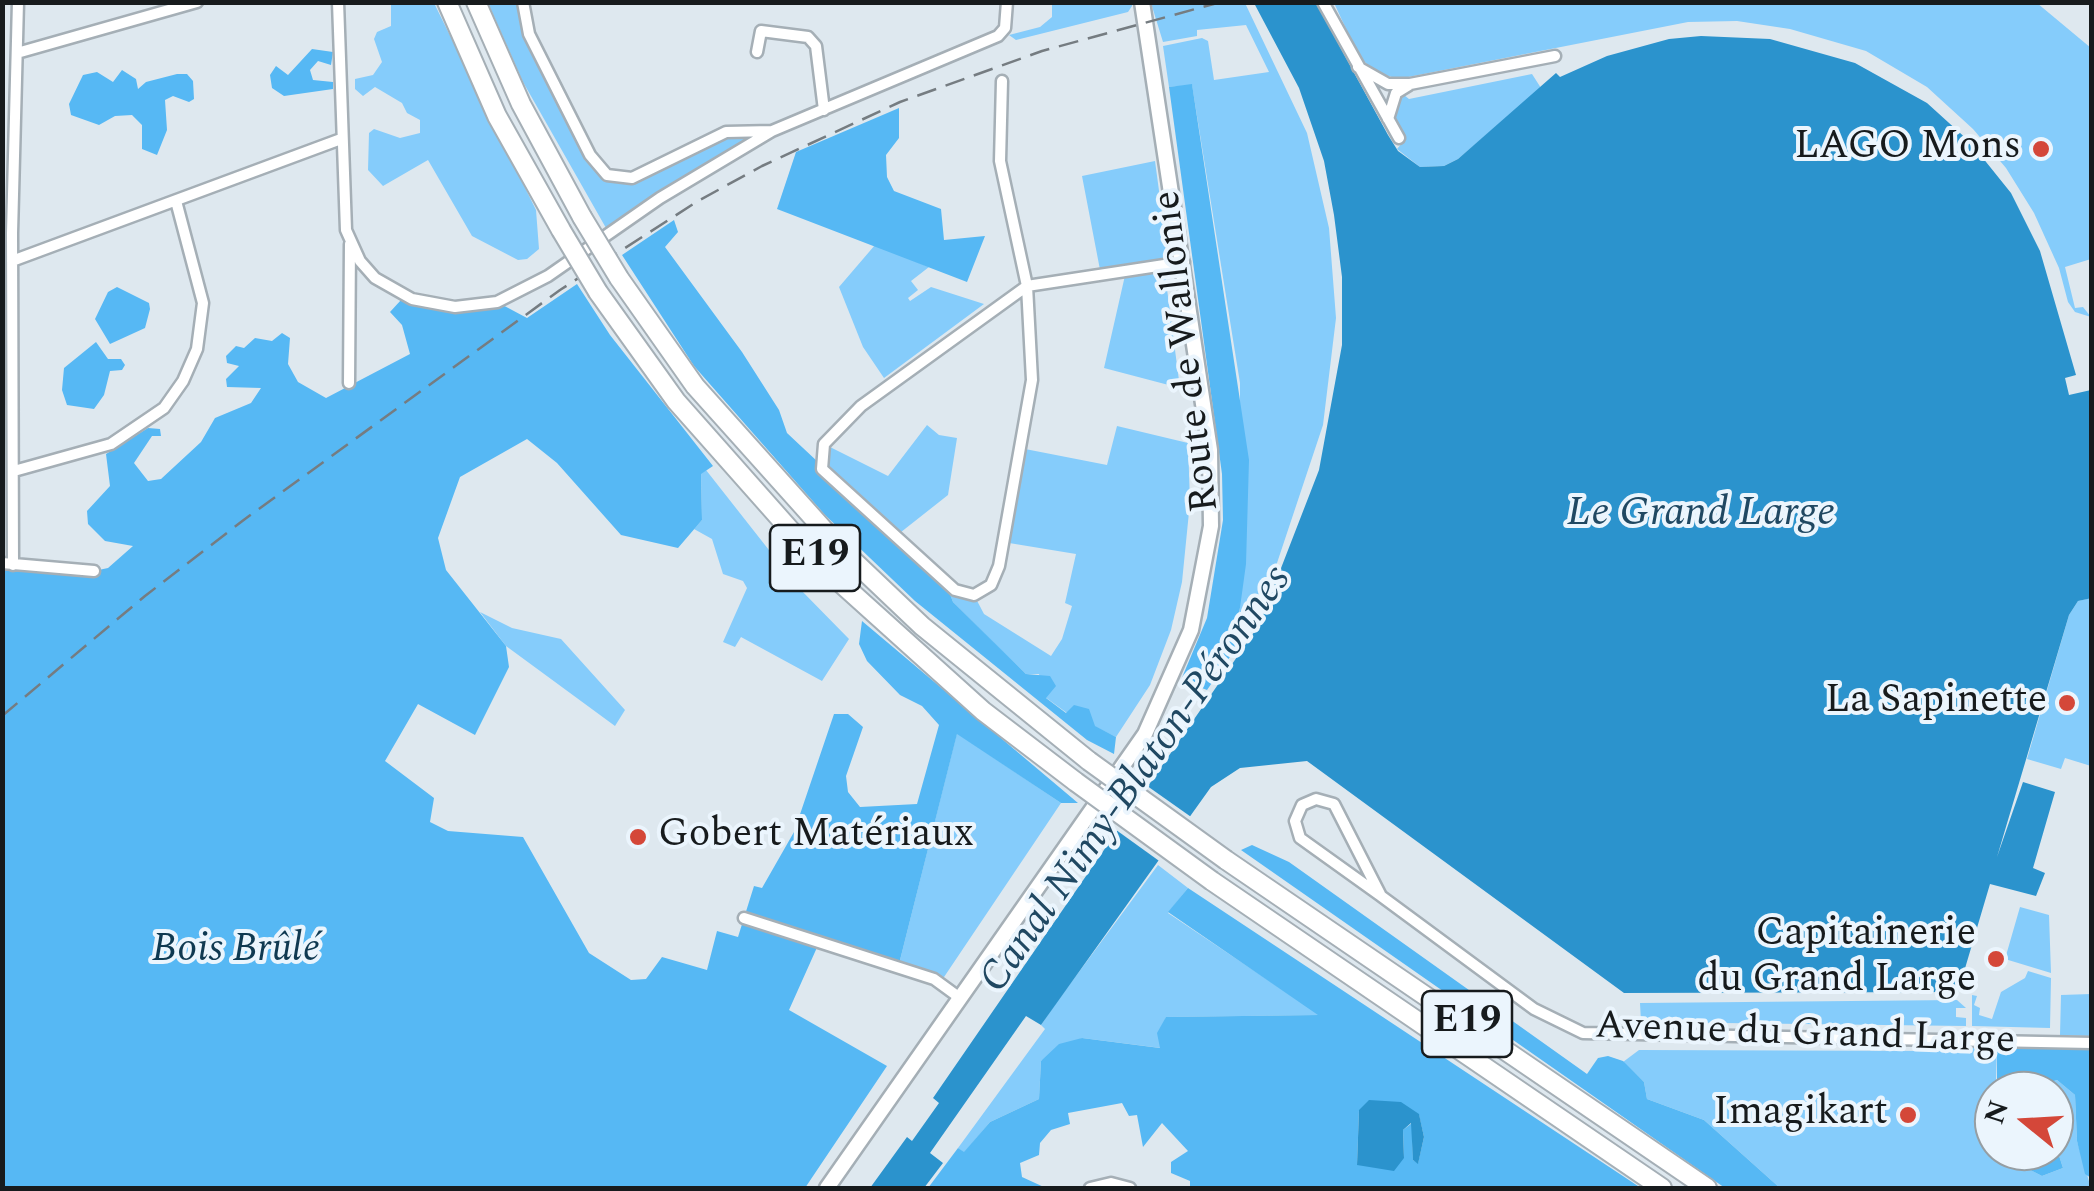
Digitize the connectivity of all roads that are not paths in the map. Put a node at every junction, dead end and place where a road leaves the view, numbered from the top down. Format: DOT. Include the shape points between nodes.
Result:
graph roads {
  1 [pos="18,2"];
  2 [pos="198,2"];
  3 [pos="338,2"];
  4 [pos="447,2"];
  5 [pos="476,2"];
  6 [pos="523,2"];
  7 [pos="1007,2"];
  8 [pos="1142,2"];
  9 [pos="1323,2"];
  10 [pos="757,52"];
  11 [pos="17,53"];
  12 [pos="1555,56"];
  13 [pos="1358,68"];
  14 [pos="1002,81"];
  15 [pos="1410,84"];
  16 [pos="824,110"];
  17 [pos="1388,119"];
  18 [pos="772,131"];
  19 [pos="1399,138"];
  20 [pos="341,140"];
  21 [pos="176,202"];
  22 [pos="7,232"];
  23 [pos="350,243"];
  24 [pos="12,261"];
  25 [pos="1184,262"];
  26 [pos="1027,286"];
  27 [pos="7,349"];
  28 [pos="349,383"];
  29 [pos="14,472"];
  30 [pos="8,564"];
  31 [pos="94,570"];
  32 [pos="1381,896"];
  33 [pos="744,918"];
  34 [pos="960,998"];
  35 [pos="2092,1043"];
  36 [pos="827,1188"];
  37 [pos="1090,1188"];
  38 [pos="1130,1188"];
  39 [pos="1662,1188"];
  40 [pos="1706,1188"];
  1 -- 11 [label="street"];
  2 -- 11 [label="street"];
  3 -- 20 [label="street"];
  4 -- 39 [label="highway, E19, bridge" via="498,116 598,292 676,401 823,567 956,688 1076,782"];
  5 -- 40 [label="highway, E19, bridge" via="521,104 619,278 695,386 842,550 922,626 1090,761"];
  6 -- 18 [label="street" via="529,34 590,155 607,175 632,178 726,132"];
  7 -- 16 [label="street" via="998,36"];
  8 -- 25 [label="main road, Route de Wallonie"];
  9 -- 13 [label="street"];
  10 -- 16 [label="street" via="761,31 808,38 816,46"];
  11 -- 22 [label="street"];
  12 -- 15 [label="street"];
  13 -- 15 [label="street" via="1388,84"];
  13 -- 17 [label="street"];
  14 -- 26 [label="street" via="1002,176"];
  15 -- 17 [label="street" via="1396,92"];
  16 -- 18 [label="street"];
  17 -- 19 [label="street"];
  18 -- 23 [label="street" via="497,302 455,307 412,299 375,278"];
  20 -- 21 [label="street"];
  20 -- 23 [label="street"];
  21 -- 24 [label="street"];
  21 -- 29 [label="street" via="203,303 197,349 183,380 164,408 111,444"];
  22 -- 24 [label="street"];
  23 -- 28 [label="street"];
  24 -- 27 [label="street"];
  25 -- 26 [label="street"];
  25 -- 34 [label="main road, Route de Wallonie" via="1211,489 1206,563 1191,630 1145,734"];
  26 -- 26 [label="street" via="861,406 820,454 822,469 965,595 983,592 999,566 1032,380"];
  27 -- 29 [label="street"];
  29 -- 30 [label="street"];
  30 -- 31 [label="street"];
  32 -- 32 [label="street, Avenue du Grand Large" via="1300,838 1295,821 1302,805 1316,798 1334,804"];
  32 -- 35 [label="street, Avenue du Grand Large" via="1534,1008 1583,1032"];
  33 -- 34 [label="street" via="934,979"];
  34 -- 36 [label="main road, Route de Wallonie"];
  37 -- 38 [label="street"];
}
